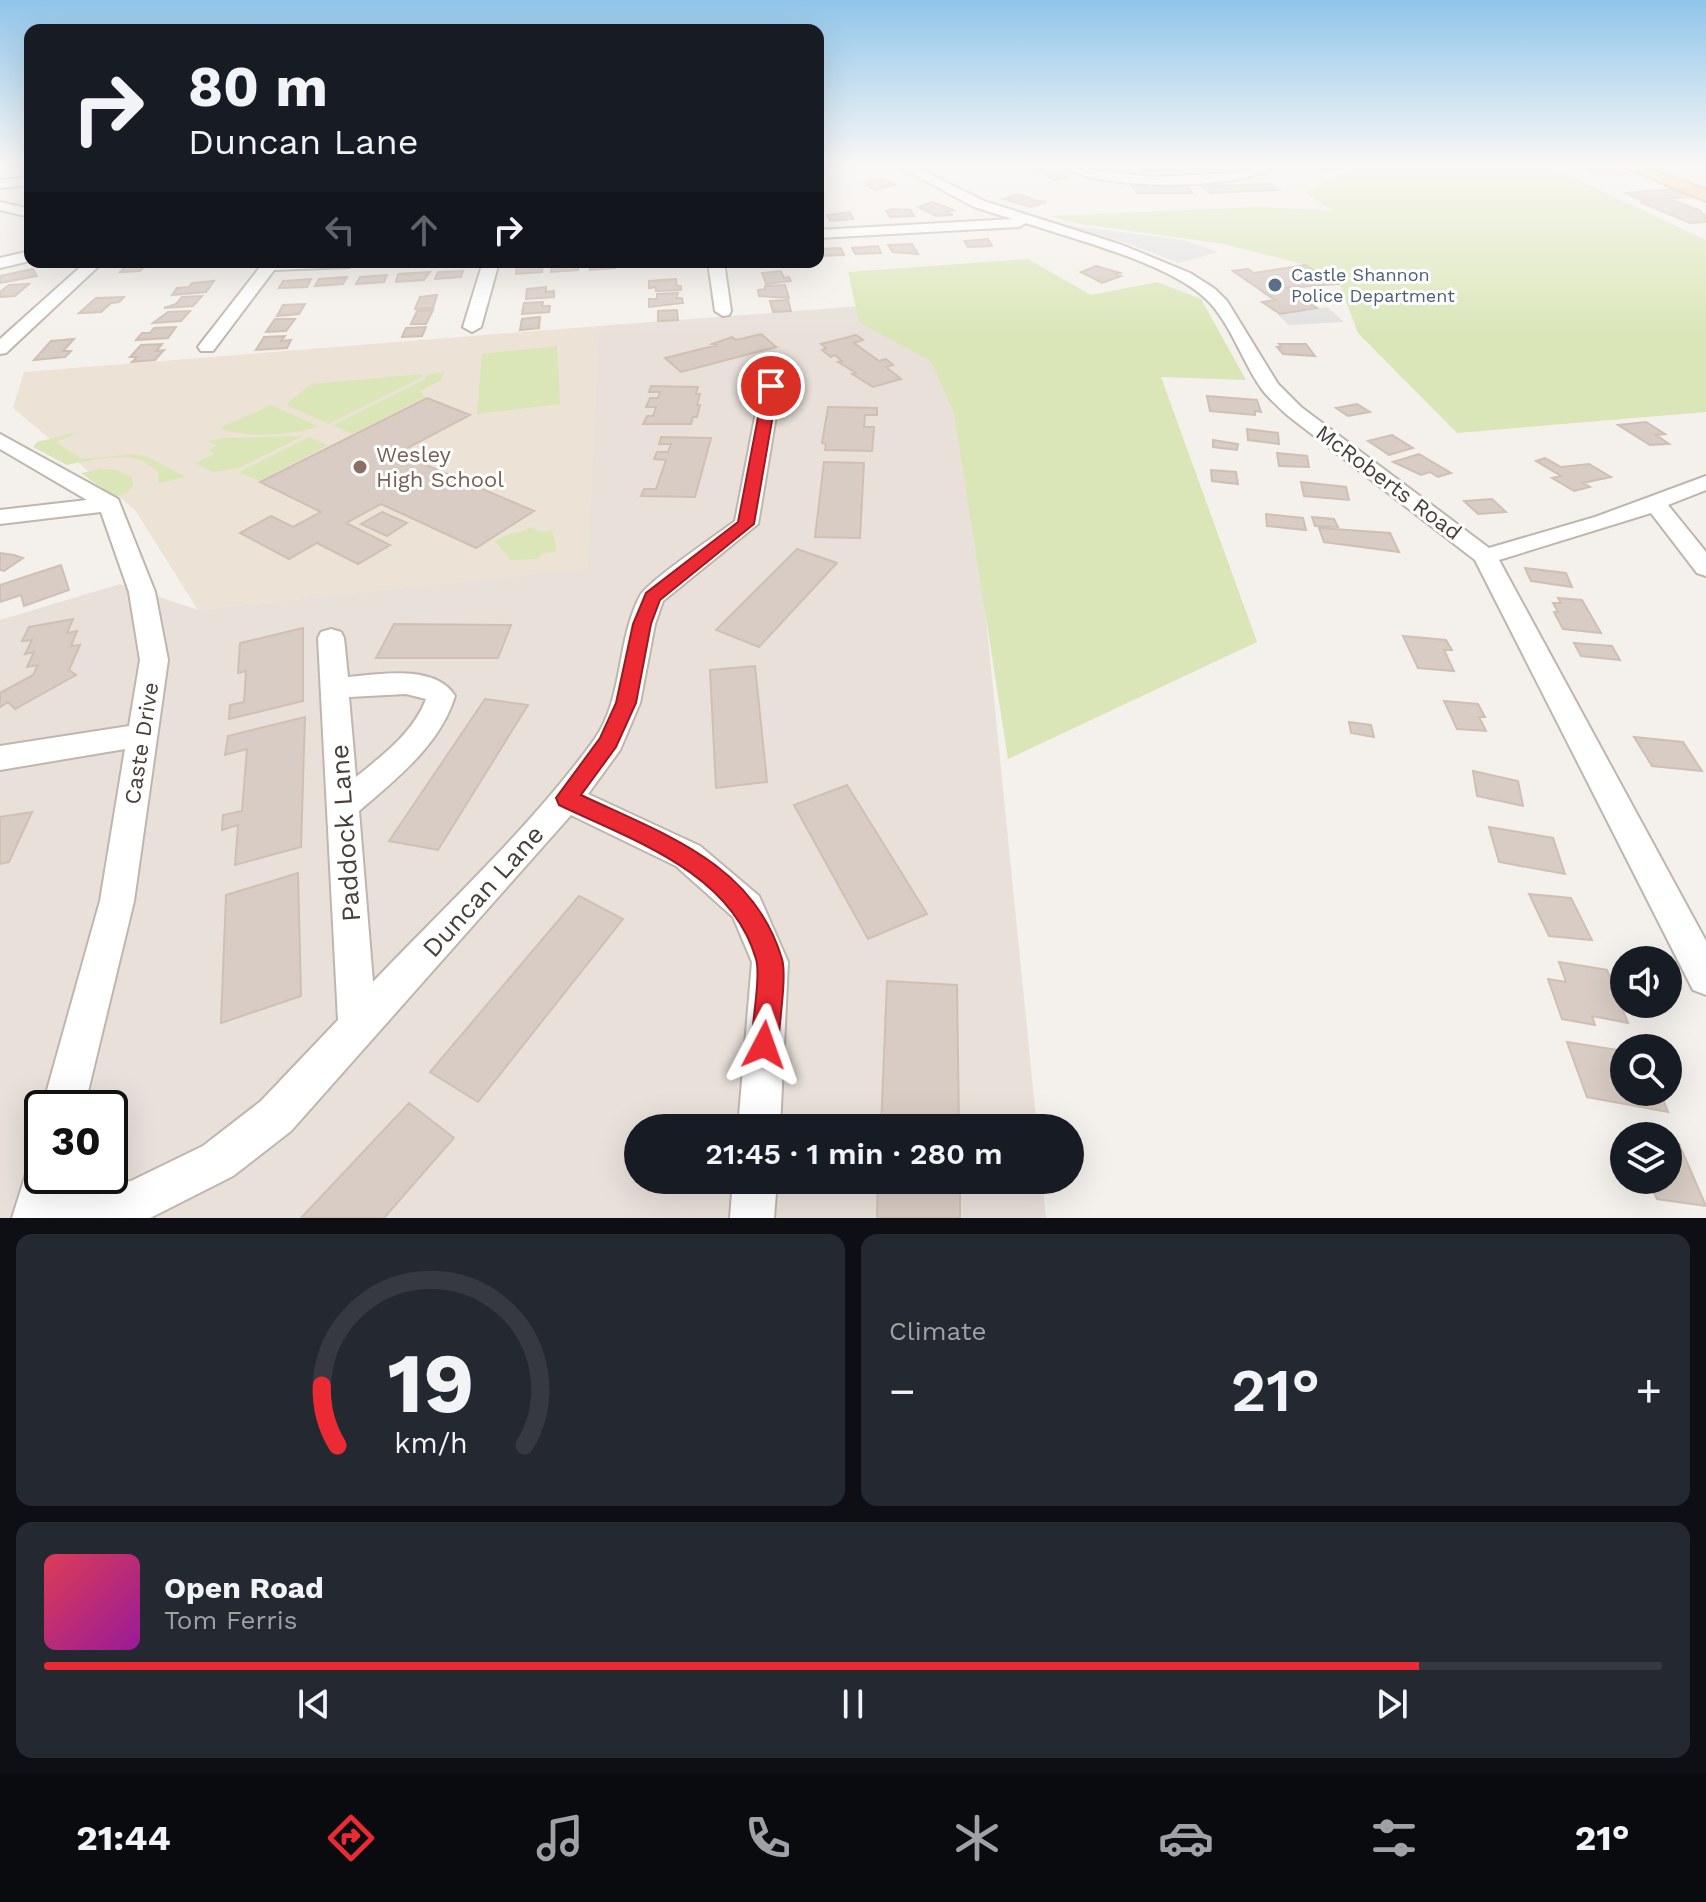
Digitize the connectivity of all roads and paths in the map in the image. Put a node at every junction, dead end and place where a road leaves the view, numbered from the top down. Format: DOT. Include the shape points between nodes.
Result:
graph roads {
  1 [pos="1030,223"];
  2 [pos="824,234"];
  3 [pos="24,257"];
  4 [pos="0,263"];
  5 [pos="88,268"];
  6 [pos="267,268"];
  7 [pos="489,268"];
  8 [pos="717,268"];
  9 [pos="723,311"];
  10 [pos="472,327"];
  11 [pos="207,347"];
  12 [pos="0,349"];
  13 [pos="771,386"];
  14 [pos="0,440"];
  15 [pos="1706,483"];
  16 [pos="1655,503"];
  17 [pos="110,504"];
  18 [pos="0,517"];
  19 [pos="1485,556"];
  20 [pos="1706,568"];
  21 [pos="331,638"];
  22 [pos="335,688"];
  23 [pos="142,735"];
  24 [pos="0,758"];
  25 [pos="567,798"];
  26 [pos="343,806"];
  27 [pos="1706,978"];
  28 [pos="358,1029"];
  29 [pos="68,1090"];
  30 [pos="760,1114"];
  31 [pos="40,1194"];
  32 [pos="754,1194"];
  33 [pos="34,1218"];
  34 [pos="49,1218"];
  35 [pos="752,1218"];
  1 -- 2 [label="street"];
  1 -- 19 [label="street, McRoberts Road" via="1150,260 1209,292 1270,387 1286,403"];
  3 -- 4 [label="street"];
  5 -- 12 [label="street"];
  6 -- 11 [label="street"];
  7 -- 10 [label="street"];
  8 -- 9 [label="street"];
  13 -- 25 [label="street, Duncan Lane" via="746,524 652,597 626,703 609,742"];
  14 -- 17 [label="street"];
  15 -- 16 [label="street" via="1687,486"];
  16 -- 19 [label="street"];
  16 -- 20 [label="street"];
  17 -- 18 [label="street"];
  17 -- 23 [label="street, Caste Drive" via="142,592 154,660"];
  19 -- 27 [label="street, McRoberts Road"];
  21 -- 22 [label="street, Paddock Lane"];
  22 -- 26 [label="street, Paddock Lane"];
  22 -- 26 [label="street" via="419,685 441,696 408,748"];
  23 -- 24 [label="street"];
  23 -- 29 [label="street, Caste Drive" via="117,901"];
  25 -- 28 [label="street, Duncan Lane"];
  25 -- 30 [label="street" via="688,856 747,907 770,962"];
  26 -- 28 [label="street, Paddock Lane"];
  28 -- 34 [label="street, Duncan Lane" via="276,1116 218,1161 135,1202"];
  31 -- 33 [label="street"];
  32 -- 35 [label="street"];
}
